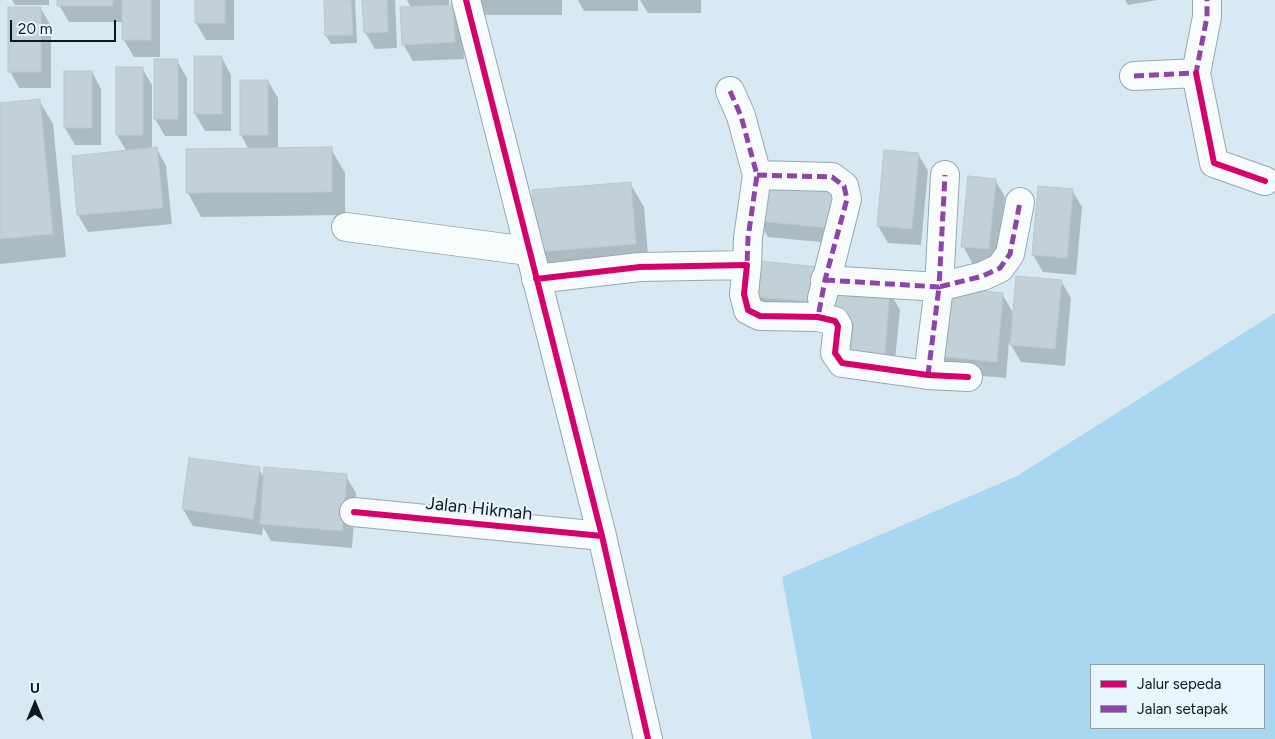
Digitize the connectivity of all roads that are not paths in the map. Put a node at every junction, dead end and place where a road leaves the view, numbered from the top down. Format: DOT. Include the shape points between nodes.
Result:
graph roads {
  1 [pos="466,0"];
  2 [pos="1207,0"];
  3 [pos="1196,73"];
  4 [pos="1134,76"];
  5 [pos="730,91"];
  6 [pos="757,174"];
  7 [pos="945,175"];
  8 [pos="1265,181"];
  9 [pos="1020,202"];
  10 [pos="346,227"];
  11 [pos="528,251"];
  12 [pos="747,265"];
  13 [pos="536,279"];
  14 [pos="825,280"];
  15 [pos="939,287"];
  16 [pos="818,317"];
  17 [pos="928,375"];
  18 [pos="968,377"];
  19 [pos="354,512"];
  20 [pos="602,536"];
  21 [pos="648,739"];
  1 -- 11 [label="street"];
  2 -- 3 [label="street" via="1207,17"];
  3 -- 4 [label="street"];
  3 -- 8 [label="street" via="1214,163"];
  5 -- 6 [label="street" via="741,116"];
  6 -- 12 [label="street"];
  6 -- 14 [label="street" via="832,177 844,186 847,199"];
  7 -- 15 [label="street"];
  9 -- 15 [label="street" via="1010,254 1000,268 983,276"];
  10 -- 11 [label="street"];
  11 -- 13 [label="street"];
  12 -- 13 [label="street" via="640,267"];
  12 -- 16 [label="street" via="744,294 748,310 760,316"];
  13 -- 20 [label="street"];
  14 -- 15 [label="street"];
  14 -- 16 [label="street"];
  15 -- 17 [label="street"];
  16 -- 17 [label="street" via="837,323 835,353 842,364"];
  17 -- 18 [label="street"];
  19 -- 20 [label="street, Jalan Hikmah"];
  20 -- 21 [label="street"];
}
